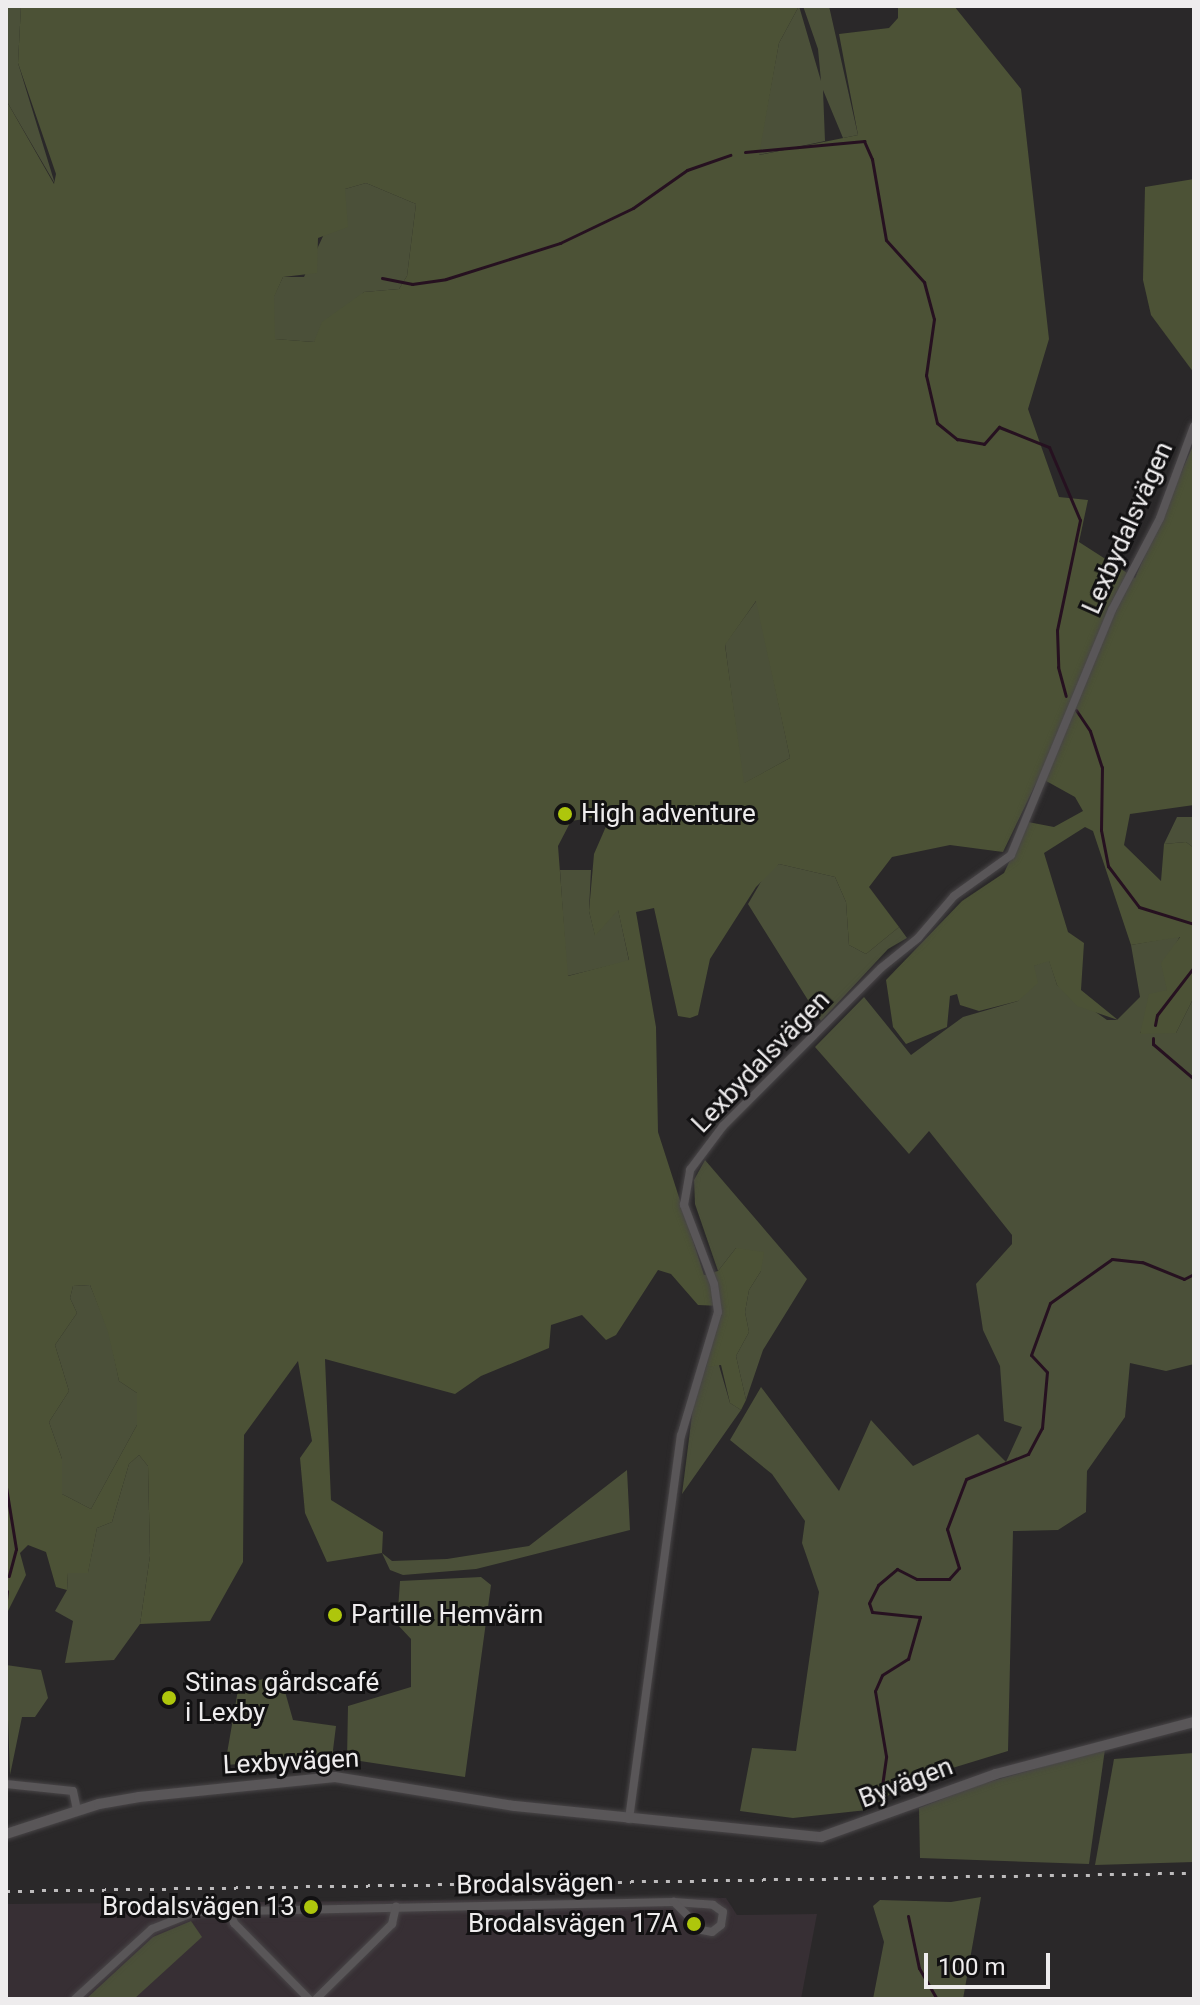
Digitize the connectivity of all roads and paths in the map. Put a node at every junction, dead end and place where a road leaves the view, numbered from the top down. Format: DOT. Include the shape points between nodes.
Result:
graph roads {
  1 [pos="1194,426"];
  2 [pos="1194,1722"];
  3 [pos="6,1784"];
  4 [pos="77,1810"];
  5 [pos="629,1819"];
  6 [pos="6,1834"];
  7 [pos="674,1902"];
  8 [pos="396,1906"];
  9 [pos="229,1909"];
  10 [pos="75,1999"];
  11 [pos="309,1999"];
  12 [pos="316,1999"];
  1 -- 5 [label="street, Lexbydalsvägen" via="1160,518 1112,610 1011,855 954,896 918,938 881,968 704,1147 687,1179 686,1212 714,1284 718,1312 681,1436"];
  2 -- 5 [label="street, Byvägen" via="996,1774 821,1837"];
  3 -- 4 [label="street" via="73,1791"];
  4 -- 5 [label="street, Lexbyvägen" via="180,1791 335,1777"];
  4 -- 6 [label="street, Lexbyvägen"];
  7 -- 7 [label="street, Brodalsvägen" via="702,1930 712,1932 721,1925 723,1912 713,1905"];
  7 -- 8 [label="street, Brodalsvägen"];
  8 -- 9 [label="street, Brodalsvägen"];
  8 -- 12 [label="street" via="392,1924"];
  9 -- 10 [label="street, Brodalsvägen" via="195,1912 152,1929"];
  9 -- 11 [label="street" via="234,1923"];
}
